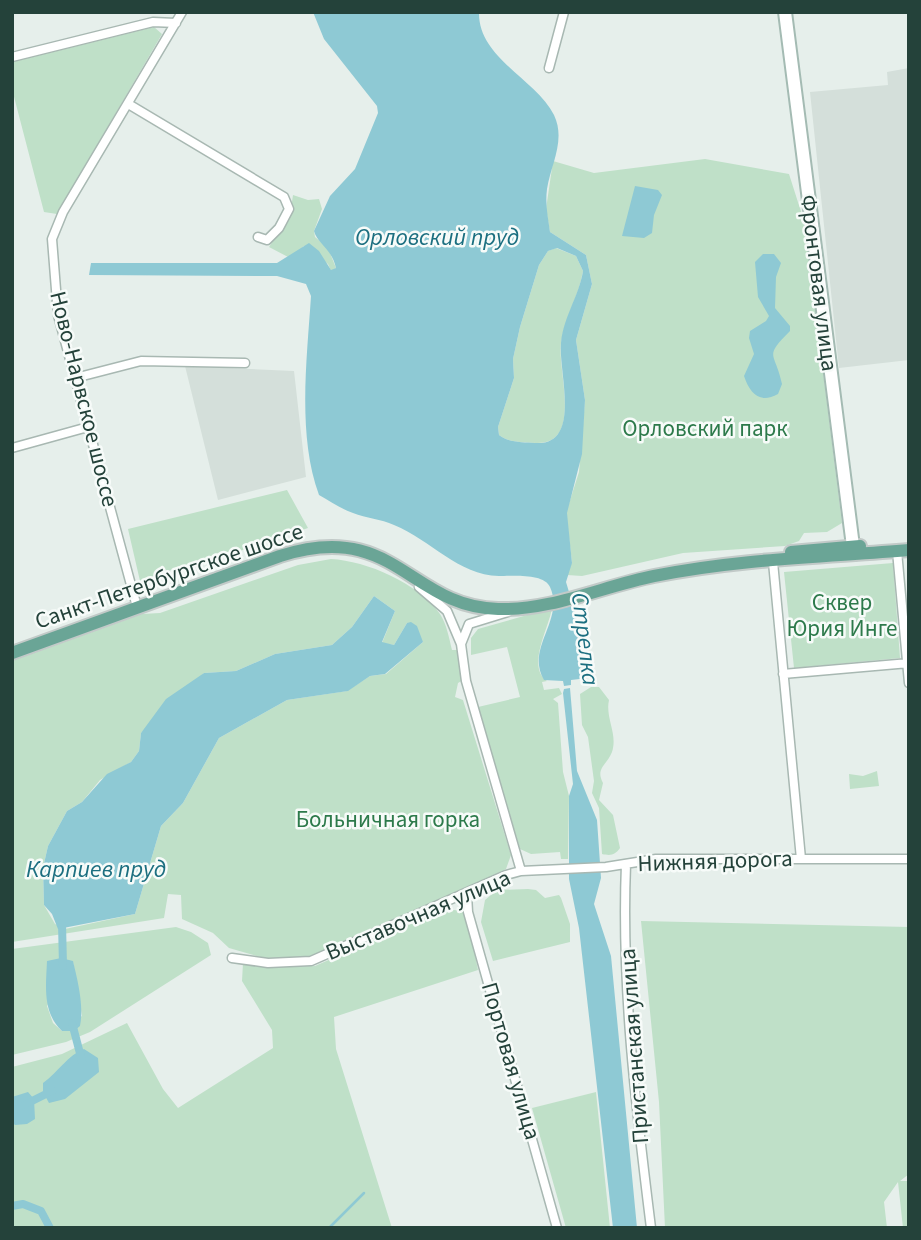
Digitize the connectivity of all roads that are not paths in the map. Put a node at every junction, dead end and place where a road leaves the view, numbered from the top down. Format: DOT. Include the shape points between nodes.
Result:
graph roads {
  1 [pos="182,12"];
  2 [pos="564,12"];
  3 [pos="785,12"];
  4 [pos="176,23"];
  5 [pos="12,57"];
  6 [pos="549,68"];
  7 [pos="130,105"];
  8 [pos="258,237"];
  9 [pos="245,363"];
  10 [pos="75,378"];
  11 [pos="88,427"];
  12 [pos="12,447"];
  13 [pos="909,541"];
  14 [pos="854,550"];
  15 [pos="903,550"];
  16 [pos="773,562"];
  17 [pos="398,565"];
  18 [pos="576,591"];
  19 [pos="541,600"];
  20 [pos="136,603"];
  21 [pos="517,608"];
  22 [pos="12,644"];
  23 [pos="461,645"];
  24 [pos="12,653"];
  25 [pos="908,663"];
  26 [pos="783,674"];
  27 [pos="909,683"];
  28 [pos="801,859"];
  29 [pos="909,859"];
  30 [pos="626,864"];
  31 [pos="521,871"];
  32 [pos="467,895"];
  33 [pos="232,958"];
  34 [pos="557,1228"];
  35 [pos="651,1228"];
  1 -- 4 [label="street, Ново-Нарвское шоссе"];
  2 -- 6 [label="street"];
  3 -- 14 [label="main road, Фронтовая улица"];
  4 -- 5 [label="street" via="153,22"];
  4 -- 7 [label="street, Ново-Нарвское шоссе"];
  7 -- 8 [label="street" via="285,197 289,209 279,228 267,240"];
  7 -- 10 [label="street, Ново-Нарвское шоссе" via="63,212 52,239 58,315"];
  9 -- 10 [label="street" via="141,361"];
  10 -- 11 [label="street, Ново-Нарвское шоссе"];
  11 -- 12 [label="street"];
  11 -- 20 [label="street, Ново-Нарвское шоссе"];
  13 -- 14 [label="main road, Санкт-Петербургское шоссе"];
  14 -- 15 [label="main road, Санкт-Петербургское шоссе"];
  14 -- 16 [label="main road, Санкт-Петербургское шоссе"];
  14 -- 18 [label="main road, Санкт-Петербургское шоссе" via="685,562"];
  15 -- 25 [label="street"];
  16 -- 18 [label="main road, Санкт-Петербургское шоссе" via="685,570"];
  16 -- 26 [label="street"];
  17 -- 20 [label="main road, Санкт-Петербургское шоссе" via="350,547 309,548"];
  17 -- 21 [label="main road, Санкт-Петербургское шоссе" via="469,605"];
  17 -- 23 [label="street" via="447,611"];
  18 -- 19 [label="main road, Санкт-Петербургское шоссе"];
  19 -- 20 [label="main road, Санкт-Петербургское шоссе" via="470,597 384,549 325,538 287,545"];
  19 -- 21 [label="main road, Санкт-Петербургское шоссе"];
  20 -- 22 [label="main road, Санкт-Петербургское шоссе"];
  20 -- 24 [label="main road, Санкт-Петербургское шоссе"];
  21 -- 23 [label="street" via="469,624"];
  23 -- 31 [label="street" via="469,695"];
  25 -- 26 [label="street"];
  25 -- 27 [label="street"];
  26 -- 28 [label="street"];
  28 -- 29 [label="street, Нижняя дорога"];
  28 -- 30 [label="street, Нижняя дорога" via="656,859"];
  30 -- 31 [label="street, Нижняя дорога"];
  30 -- 35 [label="street, Пристанская улица" via="636,1104"];
  31 -- 32 [label="street, Выставочная улица"];
  32 -- 33 [label="street, Выставочная улица" via="311,961 268,963"];
  32 -- 34 [label="street, Портовая улица"];
}
